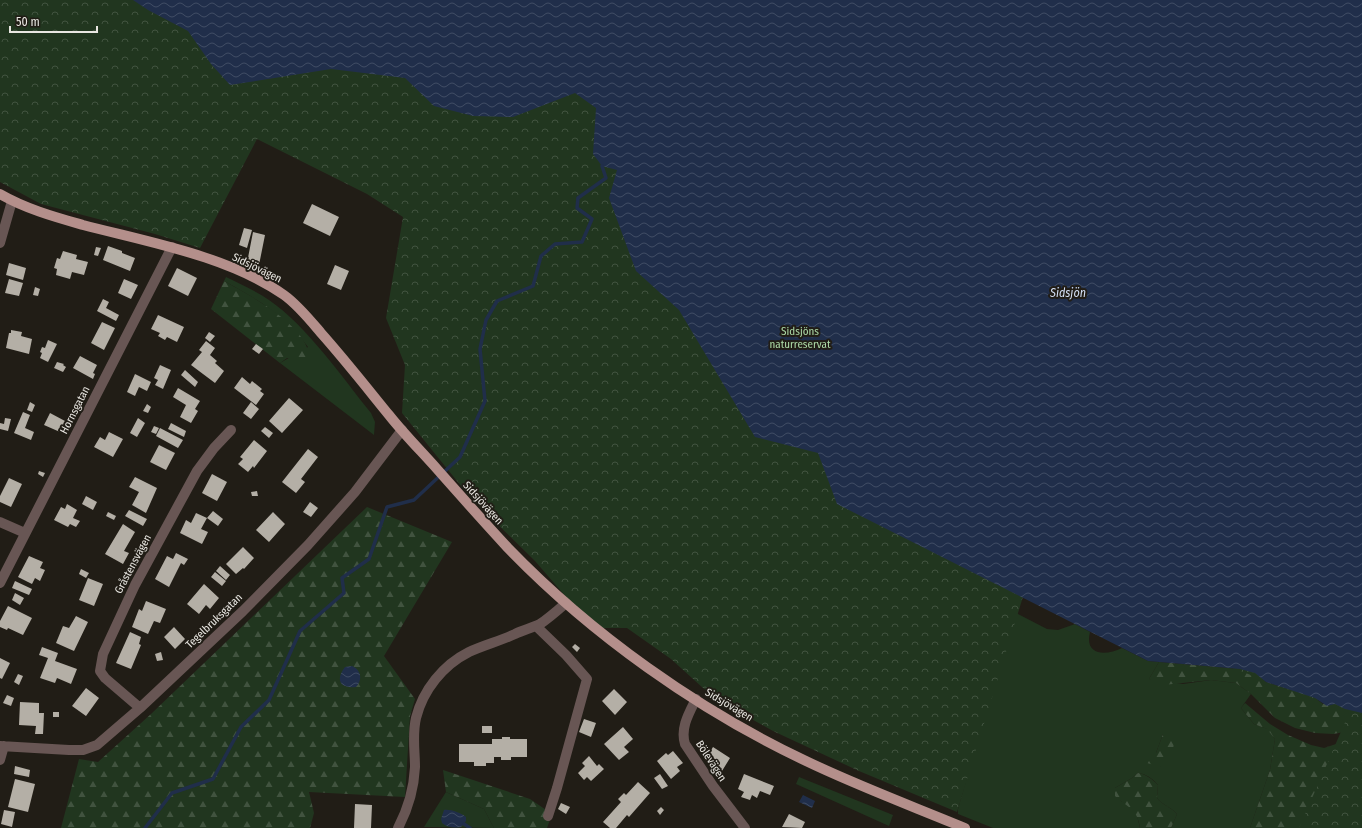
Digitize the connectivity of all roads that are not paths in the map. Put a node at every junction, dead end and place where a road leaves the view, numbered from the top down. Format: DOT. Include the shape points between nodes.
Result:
graph roads {
  1 [pos="0,194"];
  2 [pos="12,201"];
  3 [pos="0,244"];
  4 [pos="172,247"];
  5 [pos="231,430"];
  6 [pos="402,430"];
  7 [pos="0,522"];
  8 [pos="25,533"];
  9 [pos="0,583"];
  10 [pos="566,603"];
  11 [pos="536,626"];
  12 [pos="696,700"];
  13 [pos="140,708"];
  14 [pos="2,746"];
  15 [pos="0,760"];
  16 [pos="548,816"];
  17 [pos="398,828"];
  18 [pos="745,828"];
  19 [pos="965,828"];
  1 -- 2 [label="main road, Sidsjövägen"];
  2 -- 3 [label="street"];
  2 -- 4 [label="main road, Sidsjövägen" via="74,222"];
  4 -- 6 [label="main road, Sidsjövägen" via="236,269 269,285 288,298 341,355"];
  4 -- 8 [label="street, Hornsgatan"];
  5 -- 13 [label="street, Gråstensvägen" via="197,471 135,585 103,654 100,671 104,678"];
  6 -- 10 [label="main road, Sidsjövägen" via="510,550"];
  6 -- 13 [label="street, Tegelbruksgatan" via="355,492 316,537 243,612"];
  7 -- 8 [label="street"];
  8 -- 9 [label="street, Hornsgatan"];
  10 -- 11 [label="street"];
  10 -- 12 [label="main road, Sidsjövägen" via="628,654"];
  11 -- 16 [label="street" via="587,679"];
  11 -- 17 [label="street" via="459,657 431,684 416,719 414,781 409,804"];
  12 -- 18 [label="street, Bölevägen" via="688,715 683,737 685,744"];
  12 -- 19 [label="main road, Sidsjövägen" via="808,762"];
  13 -- 14 [label="street, Tegelbruksgatan" via="115,732 97,745 83,750"];
  14 -- 15 [label="street"];
}
